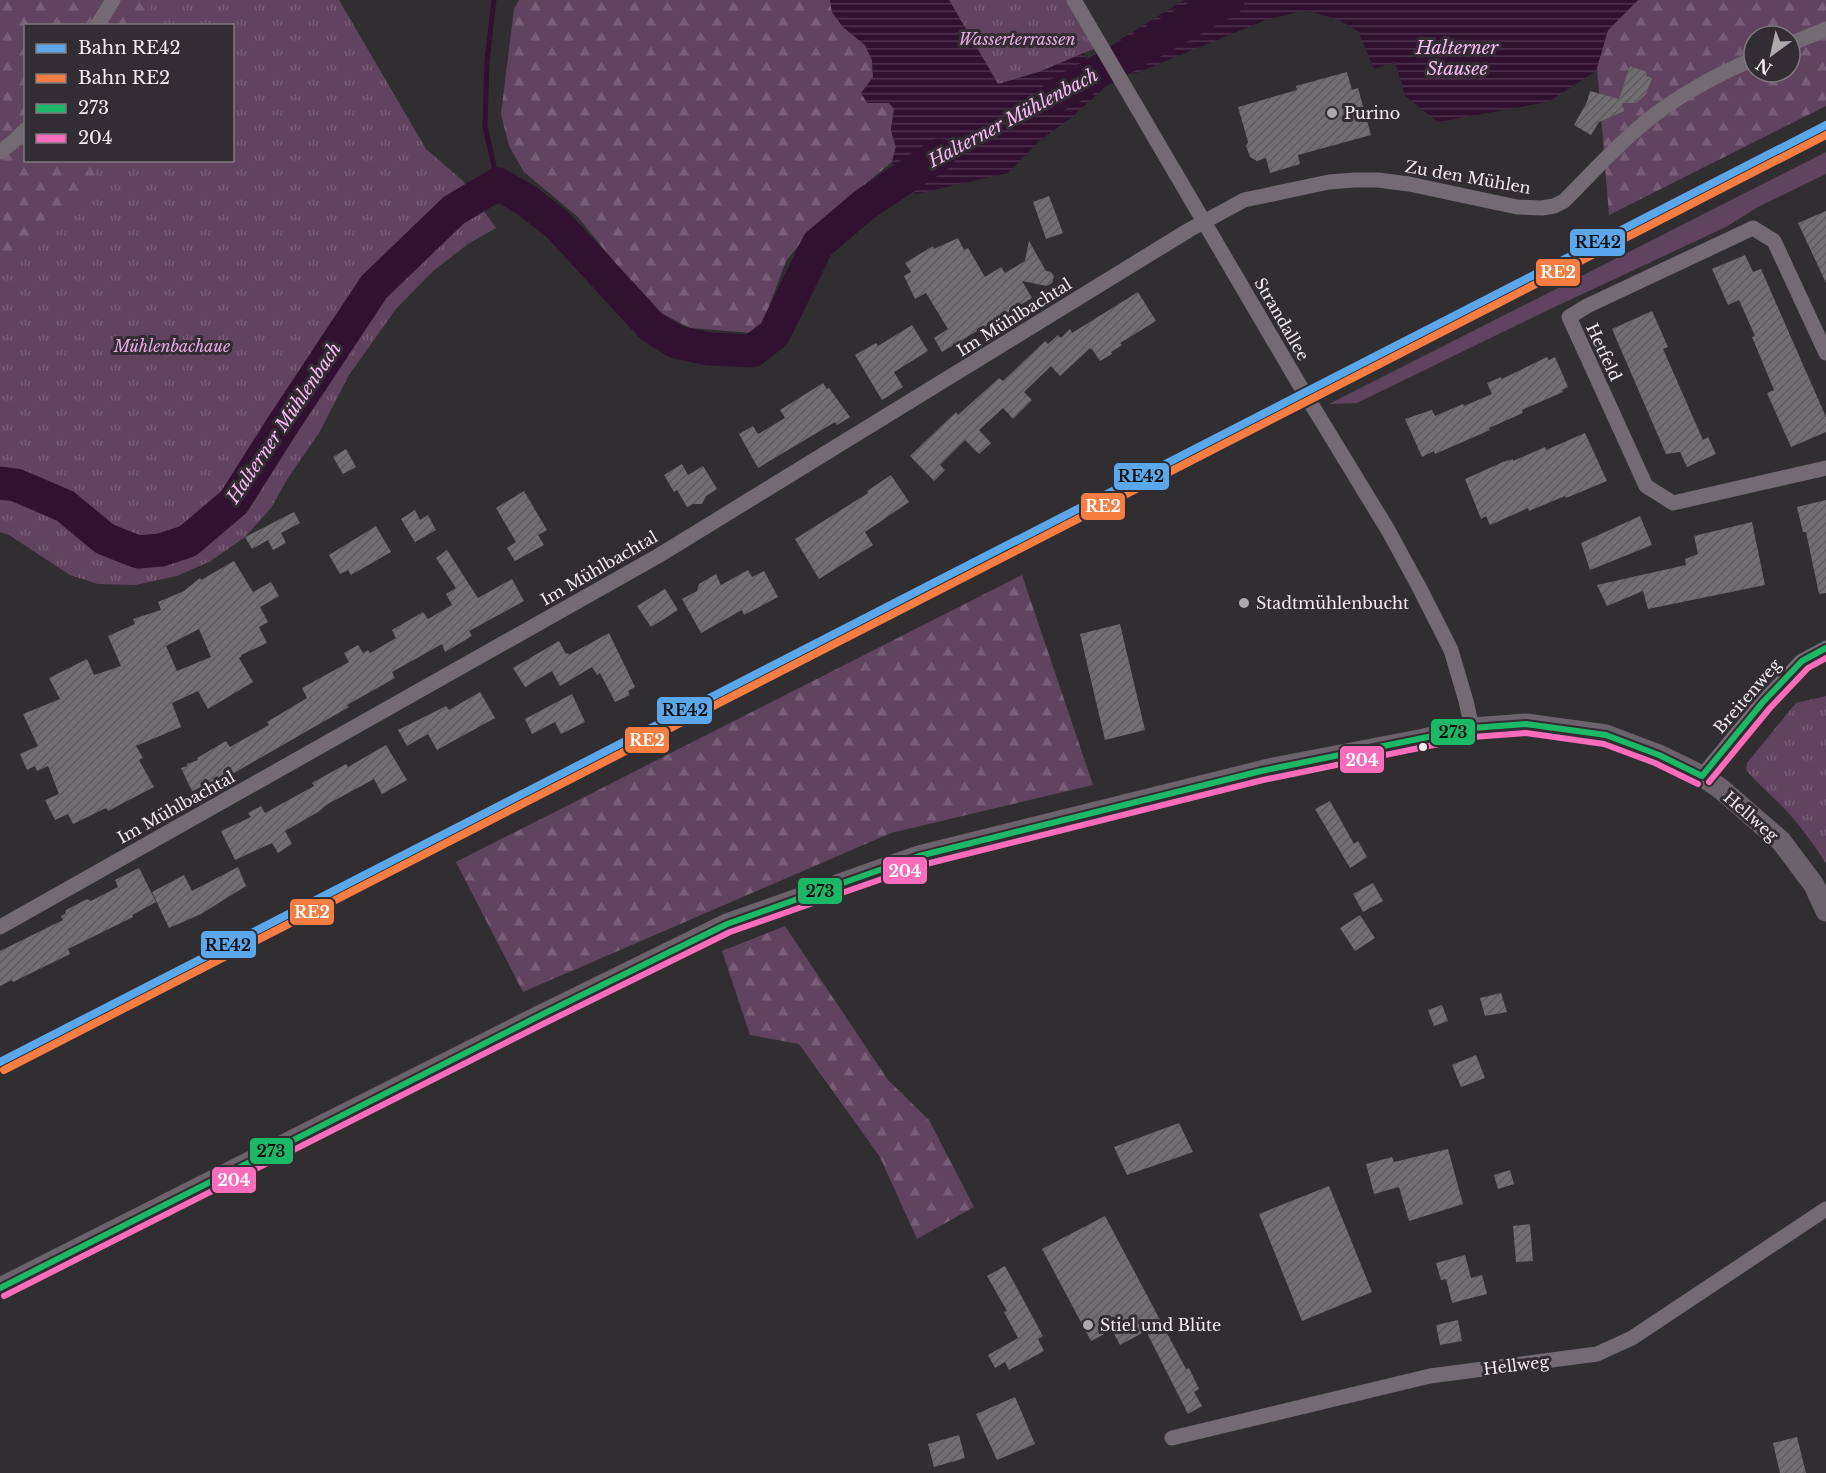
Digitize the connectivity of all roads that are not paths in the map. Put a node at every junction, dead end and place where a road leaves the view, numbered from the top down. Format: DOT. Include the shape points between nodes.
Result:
graph roads {
  1 [pos="113,0"];
  2 [pos="1074,0"];
  3 [pos="98,24"];
  4 [pos="1826,29"];
  5 [pos="1802,39"];
  6 [pos="1742,64"];
  7 [pos="24,131"];
  8 [pos="0,152"];
  9 [pos="1204,222"];
  10 [pos="1826,353"];
  11 [pos="1826,468"];
  12 [pos="1826,648"];
  13 [pos="1472,728"];
  14 [pos="1702,776"];
  15 [pos="1826,911"];
  16 [pos="0,927"];
  17 [pos="1826,1209"];
  18 [pos="0,1288"];
  19 [pos="1172,1438"];
  1 -- 3 [label="street"];
  2 -- 9 [label="street, Strandallee"];
  4 -- 5 [label="street"];
  6 -- 9 [label="street, Zu den Mühlen" via="1686,94 1644,123 1564,201 1554,206 1517,207 1409,184 1354,180 1244,200"];
  7 -- 8 [label="street"];
  9 -- 13 [label="street, Strandallee" via="1419,587 1451,650"];
  9 -- 16 [label="street, Im Mühlbachtal" via="658,556"];
  10 -- 11 [label="street, Hetfeld" via="1774,241 1753,228 1569,317 1646,486 1664,497 1673,502"];
  12 -- 14 [label="street, Breitenweg" via="1802,661"];
  13 -- 14 [label="street, Hellweg" via="1526,724 1606,735"];
  13 -- 18 [label="street, Hellweg" via="1261,771 919,856 727,924"];
  14 -- 15 [label="street, Hellweg" via="1780,841 1814,885"];
  17 -- 19 [label="street, Hellweg" via="1632,1338 1597,1354 1430,1376"];
}
